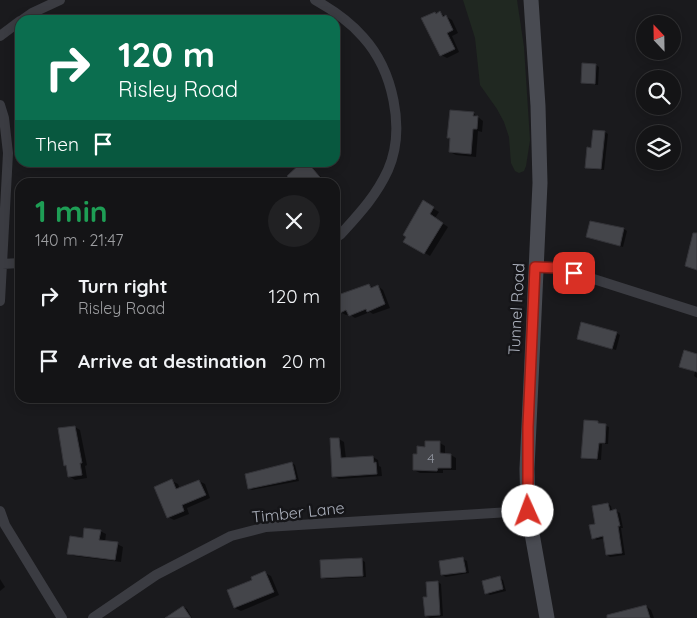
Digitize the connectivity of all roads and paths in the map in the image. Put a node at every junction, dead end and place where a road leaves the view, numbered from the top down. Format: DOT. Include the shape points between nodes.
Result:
graph roads {
  1 [pos="60,0"];
  2 [pos="315,0"];
  3 [pos="530,0"];
  4 [pos="29,15"];
  5 [pos="15,25"];
  6 [pos="0,36"];
  7 [pos="0,106"];
  8 [pos="340,235"];
  9 [pos="2,264"];
  10 [pos="15,264"];
  11 [pos="535,267"];
  12 [pos="0,301"];
  13 [pos="697,312"];
  14 [pos="0,511"];
  15 [pos="528,511"];
  16 [pos="62,618"];
  17 [pos="93,618"];
  18 [pos="547,618"];
  1 -- 4 [label="street"];
  2 -- 8 [label="street" via="336,11 364,38 383,68 396,107 395,141 388,168 371,201"];
  3 -- 11 [label="main road, Tunnel Road" via="540,183"];
  5 -- 6 [label="street"];
  7 -- 9 [label="street" via="8,153"];
  9 -- 10 [label="street"];
  9 -- 12 [label="street"];
  11 -- 13 [label="street" via="559,268"];
  11 -- 15 [label="main road, Tunnel Road"];
  14 -- 16 [label="street" via="5,525"];
  15 -- 17 [label="street, Timber Lane" via="266,527 231,536 156,575"];
  15 -- 18 [label="main road, Tunnel Road"];
}
